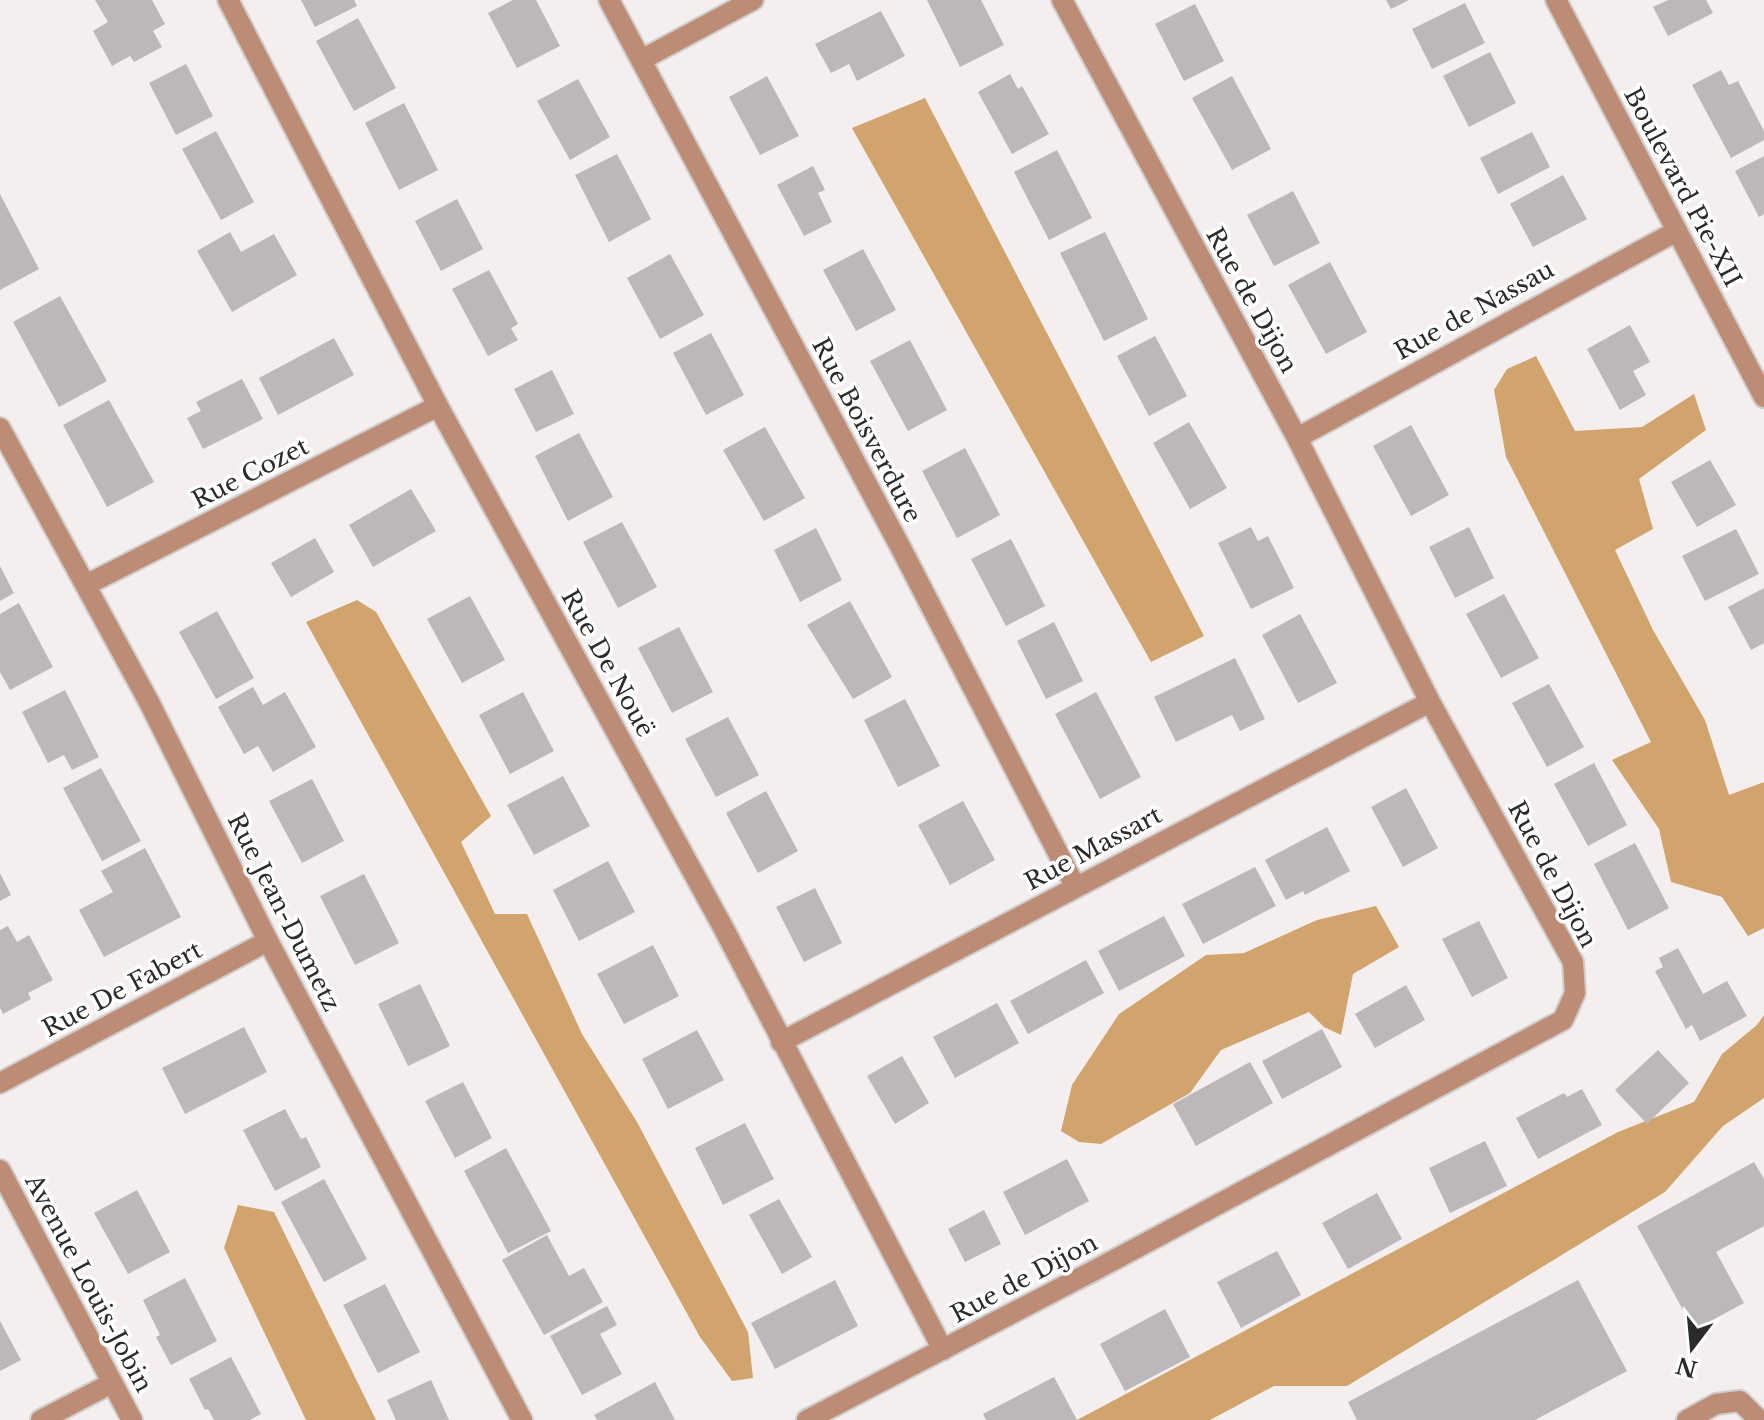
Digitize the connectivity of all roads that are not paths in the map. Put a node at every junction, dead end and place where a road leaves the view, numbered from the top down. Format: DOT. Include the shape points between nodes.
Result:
graph roads {
  1 [pos="228,0"];
  2 [pos="609,0"];
  3 [pos="753,0"];
  4 [pos="1062,0"];
  5 [pos="1556,0"];
  6 [pos="641,60"];
  7 [pos="1677,231"];
  8 [pos="1764,397"];
  9 [pos="438,406"];
  10 [pos="0,428"];
  11 [pos="1297,438"];
  12 [pos="86,585"];
  13 [pos="1430,702"];
  14 [pos="1075,886"];
  15 [pos="268,941"];
  16 [pos="781,1042"];
  17 [pos="0,1083"];
  18 [pos="0,1170"];
  19 [pos="943,1350"];
  20 [pos="112,1383"];
  21 [pos="41,1420"];
  22 [pos="132,1420"];
  23 [pos="522,1420"];
  24 [pos="807,1420"];
  25 [pos="1687,1420"];
  26 [pos="1759,1420"];
  1 -- 9 [label="street, Rue De Nouë"];
  2 -- 6 [label="street, Rue Boisverdure"];
  3 -- 6 [label="street"];
  4 -- 11 [label="street, Rue de Dijon"];
  5 -- 7 [label="street, Boulevard Pie-XII"];
  6 -- 14 [label="street, Rue Boisverdure"];
  7 -- 8 [label="street, Boulevard Pie-XII"];
  7 -- 11 [label="street, Rue de Nassau"];
  9 -- 12 [label="street, Rue Cozet"];
  9 -- 16 [label="street, Rue De Nouë"];
  10 -- 12 [label="street, Rue Jean-Dumetz"];
  11 -- 13 [label="street, Rue de Dijon"];
  12 -- 15 [label="street, Rue Jean-Dumetz"];
  13 -- 14 [label="street, Rue Massart"];
  13 -- 19 [label="street, Rue de Dijon" via="1573,962 1575,993 1563,1020"];
  14 -- 16 [label="street, Rue Massart"];
  15 -- 17 [label="street, Rue De Fabert"];
  15 -- 23 [label="street, Rue Jean-Dumetz"];
  16 -- 19 [label="street, Rue De Nouë"];
  18 -- 20 [label="street, Avenue Louis-Jobin"];
  19 -- 24 [label="street, Rue de Dijon"];
  20 -- 21 [label="street"];
  20 -- 22 [label="street, Avenue Louis-Jobin"];
  25 -- 26 [label="street" via="1716,1404 1740,1401"];
}
